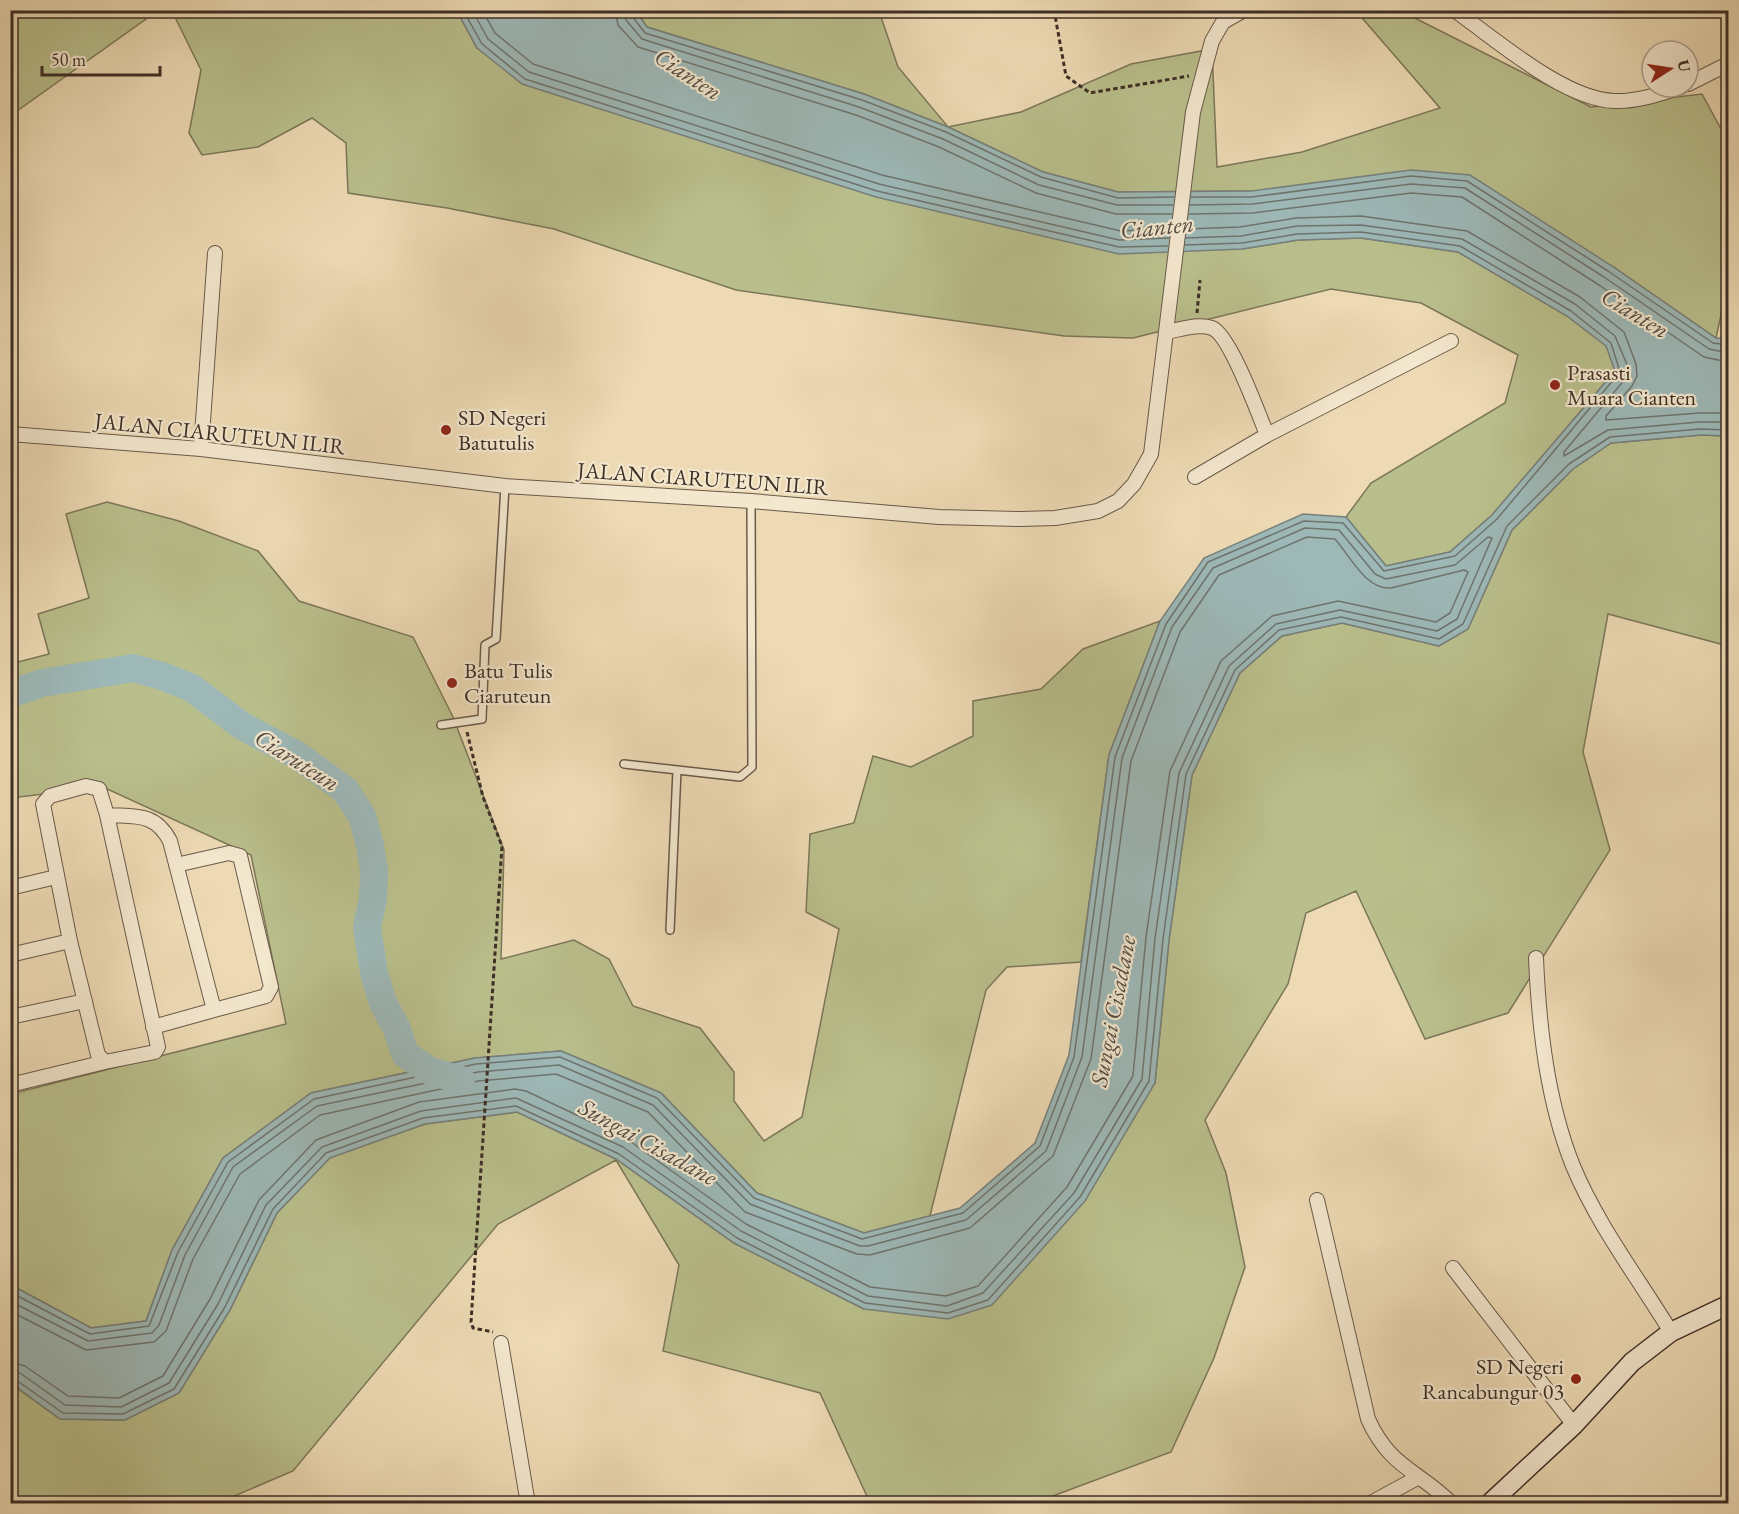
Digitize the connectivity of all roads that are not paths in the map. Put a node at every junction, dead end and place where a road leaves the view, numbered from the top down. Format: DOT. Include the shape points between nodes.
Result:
graph roads {
  1 [pos="1244,10"];
  2 [pos="1454,10"];
  3 [pos="1728,64"];
  4 [pos="1700,78"];
  5 [pos="1640,99"];
  6 [pos="215,253"];
  7 [pos="1166,332"];
  8 [pos="1451,341"];
  9 [pos="10,434"];
  10 [pos="1267,435"];
  11 [pos="201,449"];
  12 [pos="1195,477"];
  13 [pos="505,486"];
  14 [pos="751,501"];
  15 [pos="441,725"];
  16 [pos="624,764"];
  17 [pos="677,770"];
  18 [pos="107,815"];
  19 [pos="176,865"];
  20 [pos="56,877"];
  21 [pos="10,888"];
  22 [pos="670,930"];
  23 [pos="70,941"];
  24 [pos="10,954"];
  25 [pos="1536,958"];
  26 [pos="85,1001"];
  27 [pos="214,1010"];
  28 [pos="10,1017"];
  29 [pos="153,1028"];
  30 [pos="105,1062"];
  31 [pos="10,1085"];
  32 [pos="1317,1200"];
  33 [pos="1453,1268"];
  34 [pos="1728,1305"];
  35 [pos="1671,1332"];
  36 [pos="501,1343"];
  37 [pos="1574,1425"];
  38 [pos="1417,1478"];
  39 [pos="528,1503"];
  40 [pos="1369,1503"];
  41 [pos="1452,1503"];
  42 [pos="1489,1503"];
  1 -- 7 [label="street, JALAN CIARUTEUN ILIR" via="1223,22 1212,41 1193,111"];
  2 -- 5 [label="street" via="1564,87 1611,101"];
  3 -- 4 [label="street"];
  6 -- 11 [label="street"];
  7 -- 10 [label="street" via="1197,327 1214,328 1220,334"];
  7 -- 14 [label="street, JALAN CIARUTEUN ILIR" via="1151,454 1134,484 1118,501 1098,511 1055,518 939,517"];
  8 -- 10 [label="street"];
  9 -- 11 [label="street, JALAN CIARUTEUN ILIR"];
  10 -- 12 [label="street"];
  11 -- 13 [label="street, JALAN CIARUTEUN ILIR"];
  13 -- 14 [label="street, JALAN CIARUTEUN ILIR"];
  13 -- 15 [label="lane" via="496,639 485,645 482,719"];
  14 -- 17 [label="lane" via="752,767 740,777"];
  16 -- 17 [label="lane"];
  17 -- 22 [label="lane"];
  18 -- 19 [label="street" via="153,820 164,829"];
  18 -- 20 [label="street" via="99,789 93,786 45,800 45,822"];
  18 -- 29 [label="street"];
  19 -- 27 [label="street"];
  19 -- 27 [label="street" via="229,853 240,856 271,987 266,996"];
  20 -- 21 [label="street"];
  20 -- 23 [label="street"];
  23 -- 24 [label="street"];
  23 -- 26 [label="street"];
  25 -- 35 [label="street" via="1538,1011 1557,1117 1573,1165 1587,1196"];
  26 -- 28 [label="street"];
  26 -- 30 [label="street" via="98,1055"];
  27 -- 29 [label="street"];
  29 -- 30 [label="street" via="158,1047 155,1052"];
  30 -- 31 [label="street"];
  32 -- 38 [label="street" via="1368,1419 1378,1441"];
  33 -- 37 [label="street"];
  34 -- 35 [label="main road"];
  35 -- 37 [label="main road" via="1632,1362"];
  36 -- 39 [label="street"];
  37 -- 42 [label="main road"];
  38 -- 40 [label="street"];
  38 -- 41 [label="street" via="1436,1487"];
}
